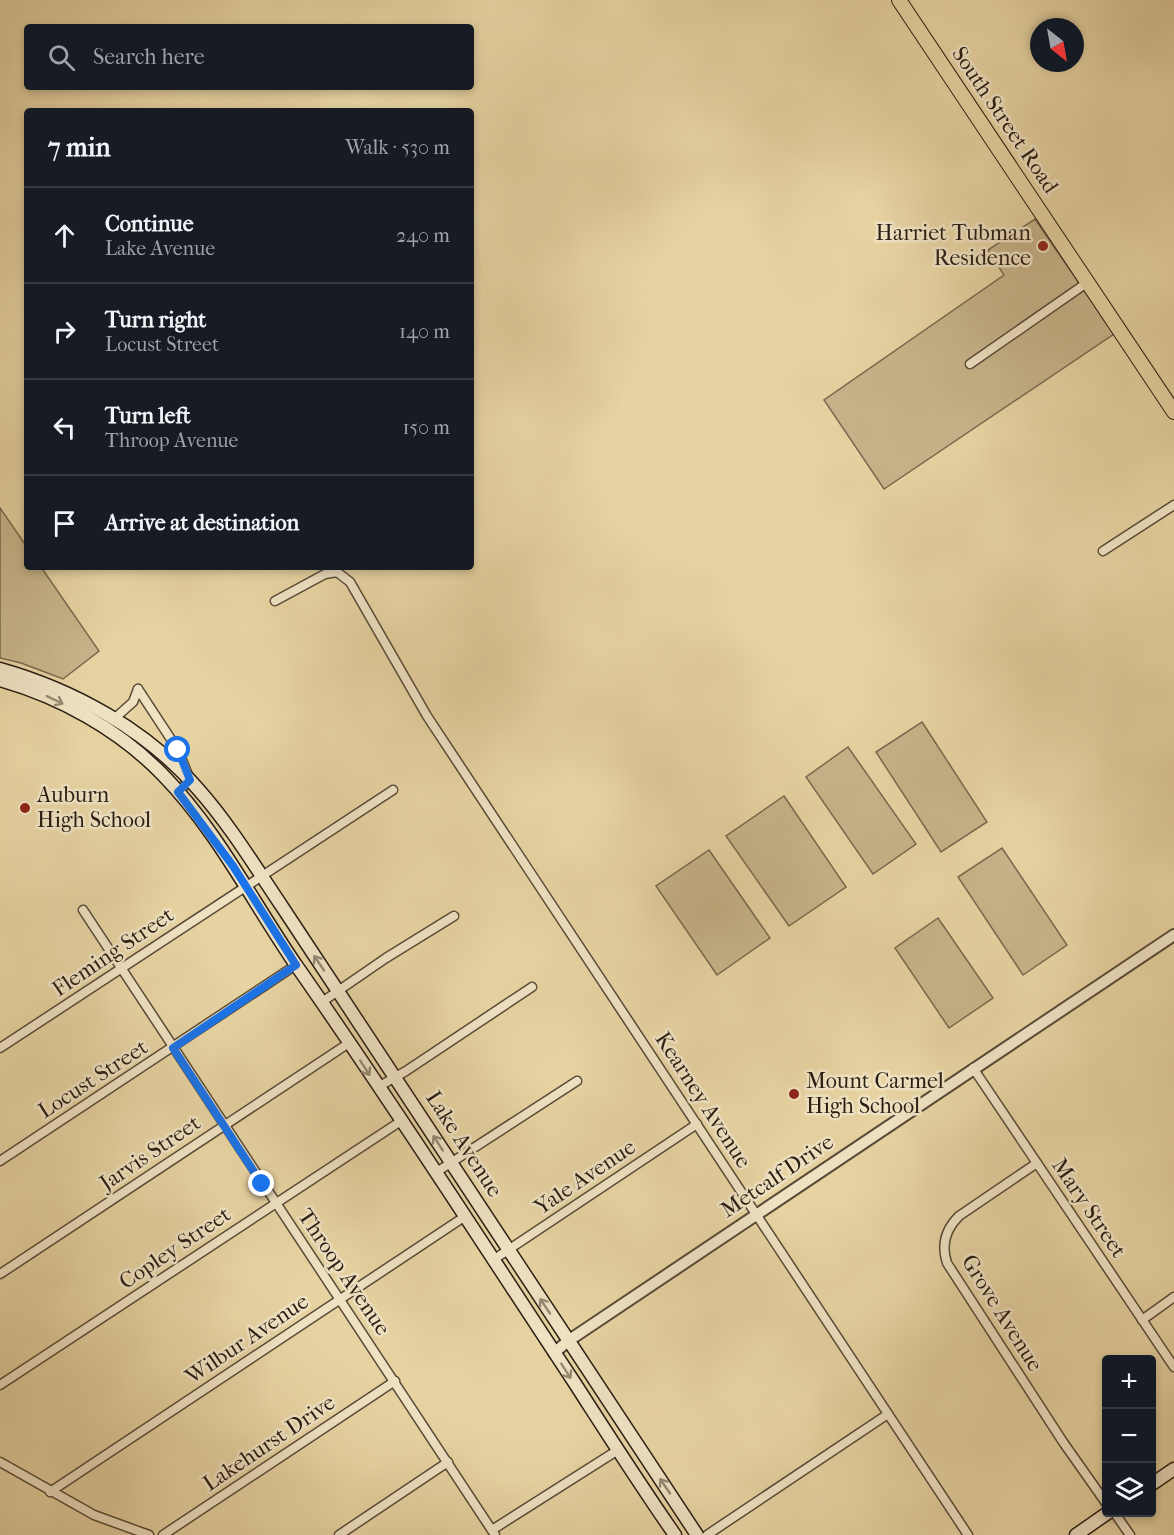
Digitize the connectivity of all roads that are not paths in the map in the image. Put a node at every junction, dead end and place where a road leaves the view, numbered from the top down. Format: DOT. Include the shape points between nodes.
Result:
graph roads {
  1 [pos="899,0"];
  2 [pos="1088,282"];
  3 [pos="970,364"];
  4 [pos="1174,412"];
  5 [pos="1174,505"];
  6 [pos="1103,551"];
  7 [pos="274,601"];
  8 [pos="0,669"];
  9 [pos="0,680"];
  10 [pos="114,719"];
  11 [pos="190,780"];
  12 [pos="393,790"];
  13 [pos="178,792"];
  14 [pos="262,877"];
  15 [pos="245,886"];
  16 [pos="83,910"];
  17 [pos="454,916"];
  18 [pos="1174,934"];
  19 [pos="296,965"];
  20 [pos="122,968"];
  21 [pos="532,987"];
  22 [pos="337,991"];
  23 [pos="322,1002"];
  24 [pos="349,1043"];
  25 [pos="0,1048"];
  26 [pos="173,1048"];
  27 [pos="973,1068"];
  28 [pos="395,1078"];
  29 [pos="577,1081"];
  30 [pos="378,1087"];
  31 [pos="400,1121"];
  32 [pos="697,1124"];
  33 [pos="225,1125"];
  34 [pos="0,1161"];
  35 [pos="452,1163"];
  36 [pos="1037,1163"];
  37 [pos="435,1173"];
  38 [pos="276,1203"];
  39 [pos="757,1214"];
  40 [pos="464,1217"];
  41 [pos="508,1250"];
  42 [pos="493,1260"];
  43 [pos="0,1274"];
  44 [pos="1174,1298"];
  45 [pos="340,1299"];
  46 [pos="1142,1320"];
  47 [pos="568,1341"];
  48 [pos="554,1353"];
  49 [pos="1174,1367"];
  50 [pos="395,1381"];
  51 [pos="0,1385"];
  52 [pos="888,1414"];
  53 [pos="618,1450"];
  54 [pos="0,1462"];
  55 [pos="447,1462"];
  56 [pos="1174,1469"];
  57 [pos="1156,1481"];
  58 [pos="50,1492"];
  59 [pos="1102,1496"];
  60 [pos="1102,1517"];
  61 [pos="1117,1517"];
  62 [pos="494,1533"];
  63 [pos="149,1535"];
  64 [pos="163,1535"];
  65 [pos="339,1535"];
  66 [pos="675,1535"];
  67 [pos="697,1535"];
  68 [pos="708,1535"];
  69 [pos="968,1535"];
  70 [pos="1076,1535"];
  71 [pos="1130,1535"];
  1 -- 2 [label="main road, South Street Road"];
  2 -- 3 [label="street"];
  2 -- 4 [label="main road, South Street Road"];
  5 -- 6 [label="street"];
  7 -- 32 [label="street, Kearney Avenue" via="325,574 337,572 350,582 427,716"];
  8 -- 10 [label="main road, Lake Avenue" via="62,691"];
  9 -- 13 [label="main road, Lake Avenue, one-way" via="38,692 87,717 126,743"];
  10 -- 11 [label="main road, Lake Avenue" via="159,751"];
  10 -- 11 [label="street, Lake Avenue" via="135,699 138,689 178,750"];
  11 -- 13 [label="street"];
  11 -- 14 [label="main road, Lake Avenue"];
  12 -- 14 [label="street, Fleming Street"];
  13 -- 15 [label="main road, Lake Avenue"];
  14 -- 15 [label="street, Fleming Street"];
  22 -- 14 [label="main road, Lake Avenue, one-way"];
  15 -- 19 [label="main road, Lake Avenue"];
  15 -- 20 [label="street, Fleming Street"];
  16 -- 20 [label="street, Throop Avenue"];
  17 -- 22 [label="street"];
  18 -- 27 [label="street, Metcalf Drive"];
  19 -- 23 [label="main road, Lake Avenue"];
  19 -- 26 [label="street, Locust Street"];
  20 -- 25 [label="street, Fleming Street"];
  20 -- 26 [label="street, Throop Avenue"];
  21 -- 28 [label="street"];
  22 -- 23 [label="street"];
  22 -- 28 [label="main road, Lake Avenue"];
  23 -- 24 [label="main road, Lake Avenue"];
  24 -- 30 [label="main road, Lake Avenue, one-way"];
  24 -- 33 [label="street, Jarvis Street"];
  26 -- 33 [label="street, Throop Avenue"];
  26 -- 34 [label="street, Locust Street"];
  27 -- 36 [label="street, Mary Street"];
  27 -- 39 [label="street, Metcalf Drive"];
  28 -- 30 [label="street"];
  35 -- 28 [label="main road, Lake Avenue, one-way"];
  29 -- 35 [label="street"];
  30 -- 31 [label="main road, Lake Avenue"];
  31 -- 37 [label="main road, Lake Avenue"];
  31 -- 38 [label="street, Copley Street"];
  32 -- 39 [label="street, Kearney Avenue"];
  32 -- 41 [label="street, Yale Avenue"];
  33 -- 38 [label="street, Throop Avenue"];
  33 -- 43 [label="street, Jarvis Street"];
  35 -- 37 [label="street"];
  35 -- 41 [label="main road, Lake Avenue"];
  36 -- 46 [label="street, Mary Street"];
  36 -- 59 [label="street, Grove Avenue" via="952,1224 944,1254 1040,1407"];
  37 -- 40 [label="main road, Lake Avenue"];
  38 -- 45 [label="street, Throop Avenue"];
  38 -- 51 [label="street, Copley Street"];
  39 -- 47 [label="street, Metcalf Drive"];
  39 -- 52 [label="street, Kearney Avenue"];
  40 -- 42 [label="main road, Lake Avenue"];
  40 -- 45 [label="street, Wilbur Avenue"];
  41 -- 42 [label="street, Yale Avenue"];
  47 -- 41 [label="main road, Lake Avenue, one-way"];
  42 -- 48 [label="main road, Lake Avenue"];
  44 -- 46 [label="street"];
  45 -- 50 [label="street, Throop Avenue"];
  45 -- 58 [label="street, Wilbur Avenue"];
  46 -- 49 [label="street, Mary Street"];
  47 -- 48 [label="street, Metcalf Drive"];
  67 -- 47 [label="main road, Lake Avenue, one-way"];
  48 -- 53 [label="main road, Lake Avenue, one-way"];
  50 -- 55 [label="street, Throop Avenue"];
  50 -- 64 [label="street, Lakehurst Drive"];
  52 -- 68 [label="street"];
  52 -- 69 [label="street, Kearney Avenue"];
  53 -- 62 [label="street"];
  53 -- 66 [label="main road, Lake Avenue"];
  54 -- 58 [label="street"];
  55 -- 62 [label="street, Throop Avenue"];
  55 -- 65 [label="street"];
  56 -- 57 [label="main road"];
  58 -- 63 [label="street" via="94,1515"];
  60 -- 70 [label="main road"];
  61 -- 71 [label="street"];
}
